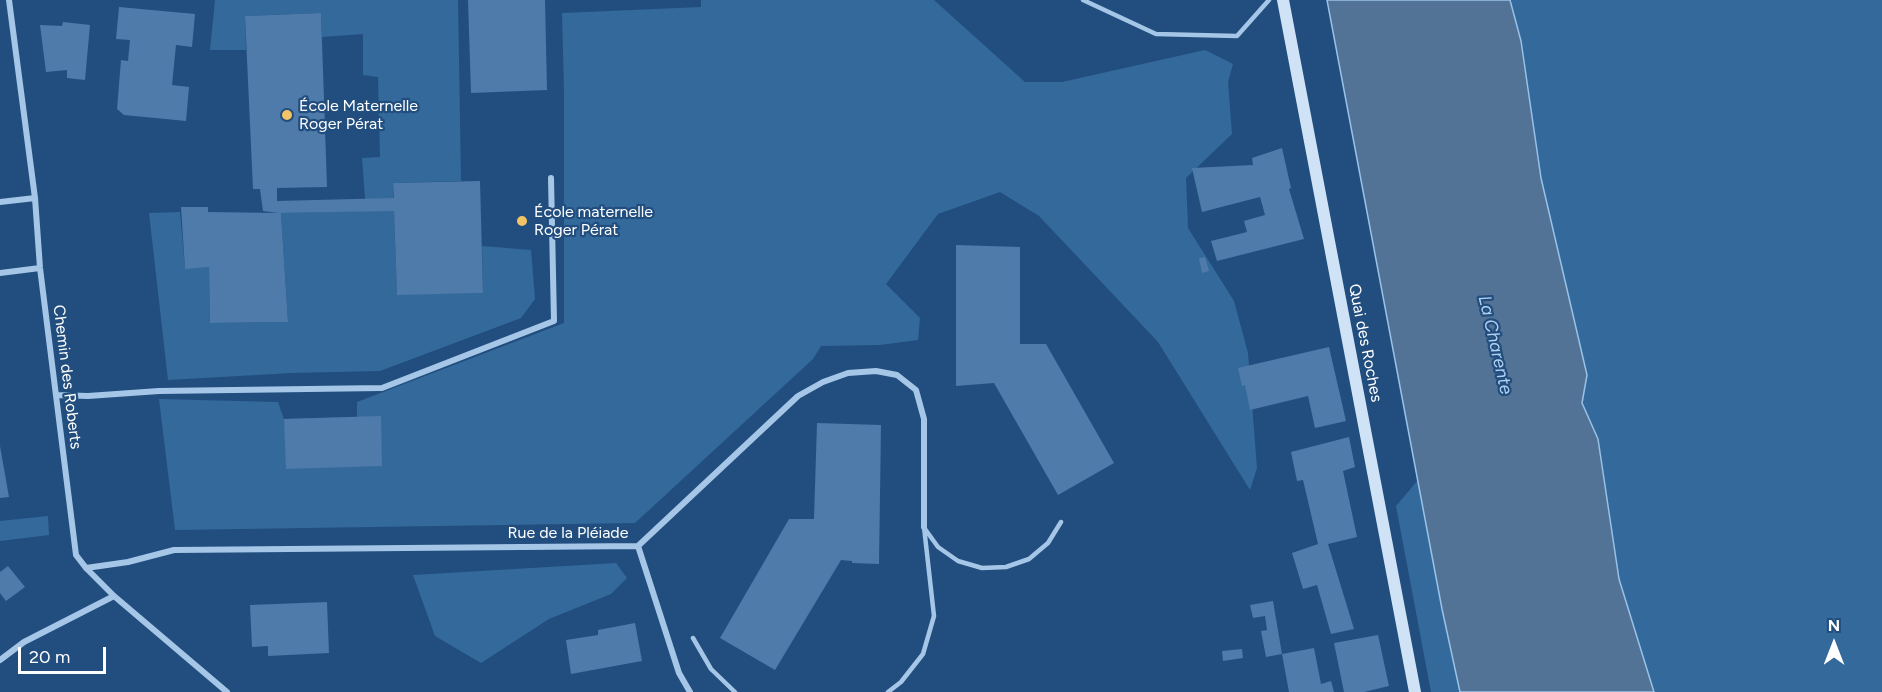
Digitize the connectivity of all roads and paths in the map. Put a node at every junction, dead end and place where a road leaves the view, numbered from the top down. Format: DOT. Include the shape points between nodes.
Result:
graph roads {
  1 [pos="9,0"];
  2 [pos="1083,0"];
  3 [pos="1269,0"];
  4 [pos="1283,0"];
  5 [pos="550,178"];
  6 [pos="34,198"];
  7 [pos="0,202"];
  8 [pos="40,268"];
  9 [pos="0,273"];
  10 [pos="56,395"];
  11 [pos="1061,522"];
  12 [pos="924,527"];
  13 [pos="638,546"];
  14 [pos="86,568"];
  15 [pos="114,596"];
  16 [pos="693,638"];
  17 [pos="0,660"];
  18 [pos="226,692"];
  19 [pos="690,692"];
  20 [pos="735,692"];
  21 [pos="888,692"];
  22 [pos="1415,692"];
  1 -- 6 [label="street, Chemin des Roberts"];
  2 -- 3 [label="lane" via="1156,34 1238,36"];
  4 -- 22 [label="street, Quai des Roches"];
  5 -- 10 [label="street" via="554,321 382,388"];
  6 -- 7 [label="street"];
  6 -- 8 [label="street, Chemin des Roberts"];
  8 -- 9 [label="street"];
  8 -- 10 [label="street, Chemin des Roberts"];
  10 -- 14 [label="street, Chemin des Roberts" via="76,555"];
  11 -- 12 [label="lane" via="1048,543 1029,558 1006,567 981,568 958,561 938,547"];
  12 -- 13 [label="street, Rue de la Pléiade" via="924,418 916,390 897,375 857,372 823,382 798,396"];
  12 -- 21 [label="lane" via="934,616 923,654"];
  13 -- 14 [label="street, Rue de la Pléiade" via="174,550"];
  13 -- 19 [label="street" via="679,673"];
  14 -- 15 [label="street, Chemin des Roberts"];
  15 -- 17 [label="street" via="24,642"];
  15 -- 18 [label="street, Chemin des Roberts"];
  16 -- 20 [label="lane" via="711,669"];
}
